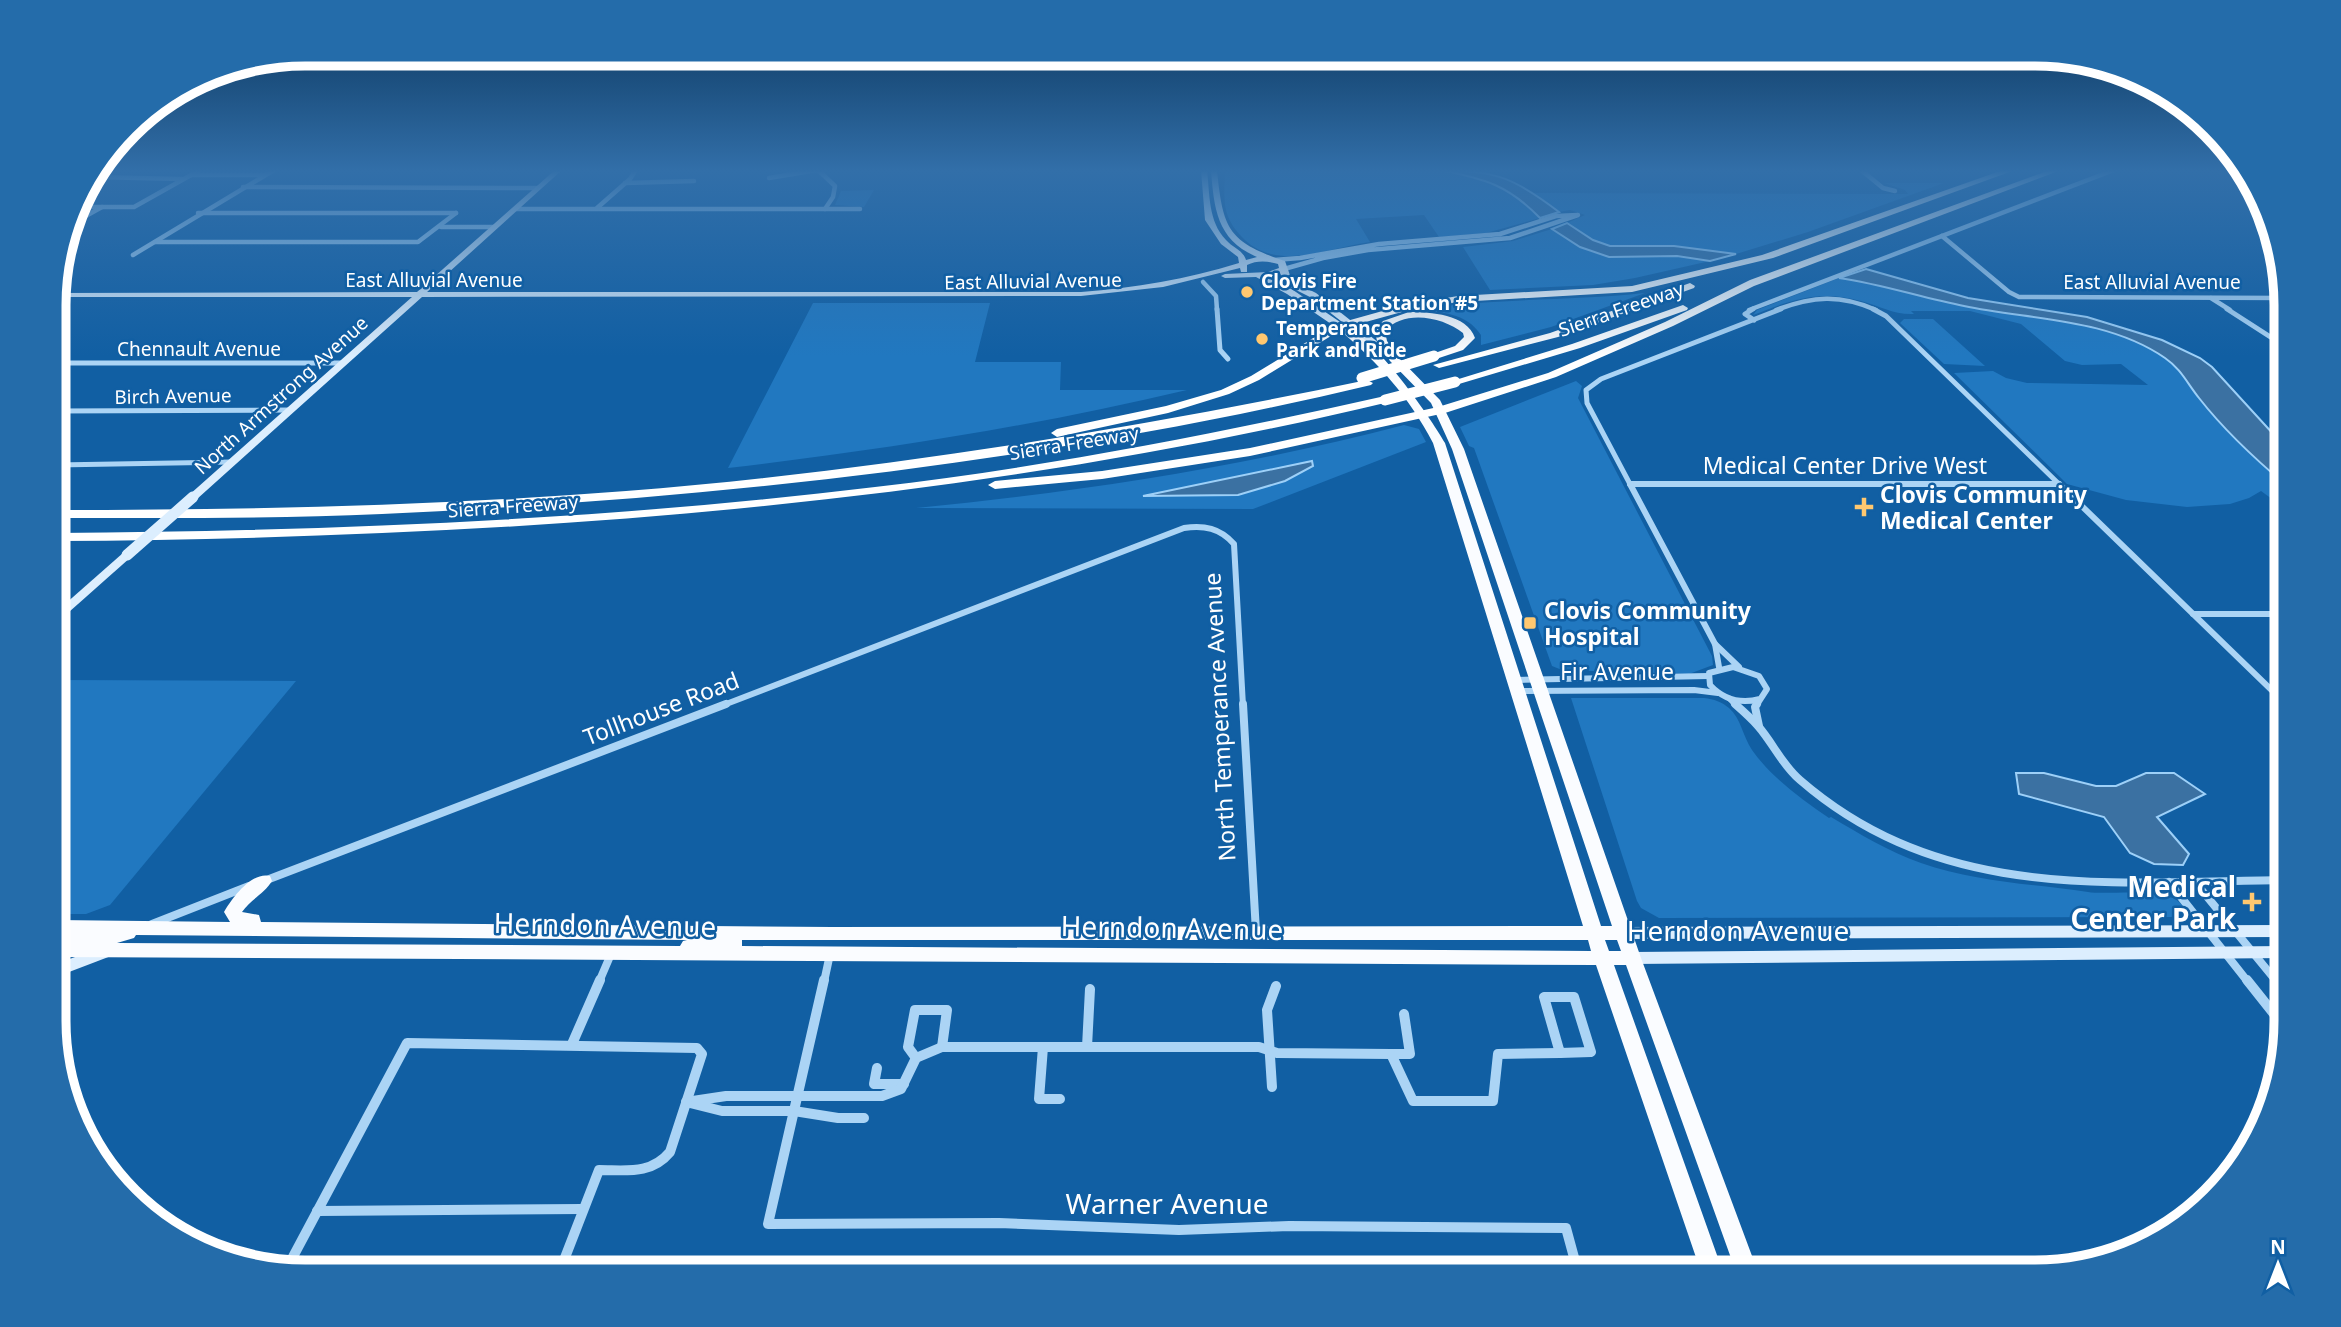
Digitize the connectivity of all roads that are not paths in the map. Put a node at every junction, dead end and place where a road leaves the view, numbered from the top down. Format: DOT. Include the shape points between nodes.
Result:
graph roads {
  1 [pos="170,232"];
  2 [pos="433,232"];
  3 [pos="489,232"];
  4 [pos="1217,232"];
  5 [pos="1228,232"];
  6 [pos="1507,232"];
  7 [pos="1526,232"];
  8 [pos="1837,232"];
  9 [pos="1889,232"];
  10 [pos="1953,232"];
  11 [pos="1942,236"];
  12 [pos="155,242"];
  13 [pos="133,255"];
  14 [pos="1770,256"];
  15 [pos="1270,260"];
  16 [pos="1243,264"];
  17 [pos="1284,269"];
  18 [pos="1253,275"];
  19 [pos="1203,282"];
  20 [pos="1754,282"];
  21 [pos="67,295"];
  22 [pos="419,295"];
  23 [pos="811,296"];
  24 [pos="2211,298"];
  25 [pos="2274,298"];
  26 [pos="1754,320"];
  27 [pos="1345,324"];
  28 [pos="2274,339"];
  29 [pos="1228,359"];
  30 [pos="1394,359"];
  31 [pos="1436,361"];
  32 [pos="66,363"];
  33 [pos="342,363"];
  34 [pos="290,410"];
  35 [pos="1441,410"];
  36 [pos="66,411"];
  37 [pos="1423,414"];
  38 [pos="232,462"];
  39 [pos="66,466"];
  40 [pos="745,484"];
  41 [pos="1630,484"];
  42 [pos="2059,484"];
  43 [pos="819,498"];
  44 [pos="66,514"];
  45 [pos="1196,526"];
  46 [pos="66,537"];
  47 [pos="127,555"];
  48 [pos="66,609"];
  49 [pos="2193,614"];
  50 [pos="2274,614"];
  51 [pos="1715,644"];
  52 [pos="1719,667"];
  53 [pos="1740,667"];
  54 [pos="1708,676"];
  55 [pos="1515,685"];
  56 [pos="1540,685"];
  57 [pos="2274,691"];
  58 [pos="1718,693"];
  59 [pos="1730,699"];
  60 [pos="1760,699"];
  61 [pos="1759,727"];
  62 [pos="2274,880"];
  63 [pos="264,881"];
  64 [pos="2169,882"];
  65 [pos="2195,882"];
  66 [pos="66,927"];
  67 [pos="140,928"];
  68 [pos="307,929"];
  69 [pos="2274,931"];
  70 [pos="1256,932"];
  71 [pos="2208,932"];
  72 [pos="2236,932"];
  73 [pos="1027,933"];
  74 [pos="1594,933"];
  75 [pos="1623,933"];
  76 [pos="832,934"];
  77 [pos="66,937"];
  78 [pos="66,950"];
  79 [pos="110,951"];
  80 [pos="170,951"];
  81 [pos="2274,952"];
  82 [pos="831,953"];
  83 [pos="2253,953"];
  84 [pos="611,954"];
  85 [pos="2226,954"];
  86 [pos="1603,958"];
  87 [pos="1632,958"];
  88 [pos="66,967"];
  89 [pos="2274,978"];
  90 [pos="1276,986"];
  91 [pos="1090,989"];
  92 [pos="1404,1014"];
  93 [pos="2274,1014"];
  94 [pos="572,1044"];
  95 [pos="942,1047"];
  96 [pos="1043,1047"];
  97 [pos="1087,1047"];
  98 [pos="1269,1050"];
  99 [pos="1560,1052"];
  100 [pos="1391,1054"];
  101 [pos="916,1058"];
  102 [pos="877,1068"];
  103 [pos="903,1086"];
  104 [pos="1272,1087"];
  105 [pos="798,1096"];
  106 [pos="1060,1099"];
  107 [pos="686,1102"];
  108 [pos="794,1111"];
  109 [pos="864,1118"];
  110 [pos="582,1209"];
  111 [pos="317,1211"];
  112 [pos="292,1259"];
  113 [pos="564,1260"];
  114 [pos="1575,1260"];
  115 [pos="1708,1260"];
  116 [pos="1743,1260"];
  1 -- 12 [label="street"];
  2 -- 12 [label="street" via="418,243"];
  3 -- 22 [label="street, North Armstrong Avenue"];
  4 -- 16 [label="street" via="1241,254"];
  5 -- 15 [label="street"];
  6 -- 15 [label="street"];
  7 -- 17 [label="street" via="1368,250"];
  8 -- 14 [label="highway, Sierra Freeway"];
  9 -- 20 [label="highway, Sierra Freeway"];
  10 -- 11 [label="street"];
  11 -- 24 [label="street, East Alluvial Avenue" via="2019,297"];
  11 -- 26 [label="street" via="1747,311"];
  12 -- 13 [label="street"];
  14 -- 27 [label="highway" via="1632,289 1458,299"];
  14 -- 31 [label="highway, Sierra Freeway" via="1554,335"];
  15 -- 16 [label="street"];
  15 -- 17 [label="street"];
  16 -- 18 [label="street" via="1243,270"];
  16 -- 23 [label="street, East Alluvial Avenue" via="1202,276 1098,293"];
  17 -- 18 [label="street"];
  17 -- 27 [label="street" via="1289,283 1312,295"];
  18 -- 19 [label="street, East Alluvial Avenue"];
  18 -- 27 [label="street"];
  19 -- 23 [label="street, East Alluvial Avenue" via="1089,298"];
  19 -- 29 [label="street" via="1216,296 1220,350"];
  20 -- 35 [label="highway" via="1552,375"];
  20 -- 43 [label="highway, Sierra Freeway, bridge" via="1588,342 1385,400 1079,462"];
  21 -- 22 [label="street, East Alluvial Avenue"];
  22 -- 23 [label="street, East Alluvial Avenue"];
  22 -- 33 [label="street, North Armstrong Avenue"];
  24 -- 25 [label="street, East Alluvial Avenue"];
  24 -- 28 [label="street"];
  26 -- 41 [label="street" via="1601,379 1586,390 1587,403"];
  26 -- 42 [label="street" via="1814,299 1843,300 1879,311"];
  27 -- 30 [label="street"];
  27 -- 37 [label="main road"];
  27 -- 40 [label="highway" via="1255,378 1168,409 950,455"];
  30 -- 31 [label="highway" via="1380,335 1385,324 1418,315 1457,323 1468,332 1466,344"];
  30 -- 35 [label="main road"];
  31 -- 40 [label="highway, Sierra Freeway" via="1286,401 1038,447"];
  32 -- 33 [label="street, Chennault Avenue"];
  33 -- 34 [label="street, North Armstrong Avenue"];
  34 -- 36 [label="street, Birch Avenue"];
  34 -- 38 [label="street, North Armstrong Avenue"];
  35 -- 37 [label="highway"];
  35 -- 56 [label="main road"];
  37 -- 43 [label="highway" via="1250,452 1102,475"];
  37 -- 55 [label="main road" via="1446,462"];
  38 -- 39 [label="street"];
  38 -- 47 [label="street, North Armstrong Avenue, bridge"];
  40 -- 44 [label="highway, Sierra Freeway" via="369,510"];
  41 -- 42 [label="street, Medical Center Drive West"];
  41 -- 51 [label="street"];
  42 -- 49 [label="street"];
  43 -- 46 [label="highway, Sierra Freeway" via="594,520 425,530"];
  45 -- 63 [label="street, Tollhouse Road"];
  45 -- 70 [label="street, North Temperance Avenue" via="1226,534 1234,544"];
  47 -- 48 [label="street, North Armstrong Avenue"];
  49 -- 50 [label="street"];
  49 -- 57 [label="street"];
  51 -- 52 [label="street"];
  51 -- 53 [label="street"];
  52 -- 53 [label="street"];
  52 -- 54 [label="street"];
  53 -- 60 [label="street" via="1765,684 1766,694"];
  54 -- 56 [label="street"];
  54 -- 58 [label="street"];
  55 -- 56 [label="street, Fir Avenue"];
  55 -- 74 [label="main road"];
  56 -- 58 [label="street, Fir Avenue"];
  56 -- 75 [label="main road"];
  58 -- 59 [label="street"];
  59 -- 60 [label="street"];
  59 -- 61 [label="street"];
  60 -- 61 [label="street" via="1755,707"];
  61 -- 64 [label="street" via="1778,756 1816,792 1869,828 1913,849 1969,867 2034,879"];
  62 -- 65 [label="street"];
  63 -- 67 [label="street, Tollhouse Road"];
  63 -- 68 [label="main road" via="241,900 234,916 238,920 296,921"];
  64 -- 65 [label="street"];
  64 -- 71 [label="street"];
  65 -- 72 [label="street"];
  66 -- 67 [label="main road, Herndon Avenue"];
  67 -- 68 [label="main road, Herndon Avenue"];
  67 -- 77 [label="main road" via="110,938"];
  68 -- 76 [label="main road, Herndon Avenue"];
  68 -- 80 [label="main road" via="285,937 188,938"];
  69 -- 72 [label="street, Herndon Avenue"];
  70 -- 73 [label="main road, Herndon Avenue"];
  70 -- 74 [label="main road, Herndon Avenue"];
  71 -- 72 [label="street, Herndon Avenue"];
  71 -- 75 [label="street, Herndon Avenue"];
  71 -- 85 [label="street"];
  72 -- 83 [label="street"];
  73 -- 76 [label="main road, Herndon Avenue"];
  73 -- 82 [label="main road" via="950,942 848,943"];
  74 -- 75 [label="main road, Herndon Avenue"];
  74 -- 86 [label="main road"];
  75 -- 87 [label="main road"];
  76 -- 84 [label="main road" via="818,943 719,943"];
  78 -- 79 [label="main road, Herndon Avenue"];
  79 -- 80 [label="main road, Herndon Avenue"];
  79 -- 88 [label="street"];
  80 -- 84 [label="main road, Herndon Avenue"];
  81 -- 83 [label="street, Herndon Avenue"];
  82 -- 84 [label="main road, Herndon Avenue"];
  82 -- 86 [label="main road, Herndon Avenue"];
  82 -- 105 [label="street"];
  83 -- 85 [label="street, Herndon Avenue"];
  83 -- 89 [label="street"];
  84 -- 94 [label="street"];
  85 -- 87 [label="street, Herndon Avenue"];
  85 -- 93 [label="street"];
  86 -- 87 [label="main road, Herndon Avenue"];
  86 -- 115 [label="main road"];
  87 -- 116 [label="main road"];
  90 -- 98 [label="street" via="1267,1010"];
  91 -- 97 [label="street"];
  92 -- 100 [label="street" via="1410,1054"];
  94 -- 107 [label="street" via="697,1048 702,1054"];
  94 -- 111 [label="street" via="407,1043"];
  95 -- 96 [label="street"];
  95 -- 101 [label="street"];
  95 -- 101 [label="street" via="947,1010 915,1010 908,1047"];
  96 -- 97 [label="street"];
  96 -- 106 [label="street" via="1039,1099"];
  97 -- 98 [label="street"];
  98 -- 100 [label="street"];
  98 -- 104 [label="street"];
  99 -- 99 [label="street" via="1591,1052 1574,997 1544,997"];
  99 -- 100 [label="street" via="1498,1054 1493,1101 1413,1101"];
  101 -- 103 [label="street"];
  102 -- 103 [label="street" via="874,1084"];
  103 -- 105 [label="street" via="881,1096"];
  105 -- 107 [label="street" via="726,1096"];
  105 -- 108 [label="street"];
  107 -- 108 [label="street" via="722,1111"];
  107 -- 110 [label="street" via="662,1165 599,1170"];
  108 -- 109 [label="street"];
  108 -- 114 [label="street, Warner Avenue" via="768,1224 999,1223 1179,1230 1566,1228"];
  110 -- 111 [label="street"];
  110 -- 113 [label="street"];
  111 -- 112 [label="street"];
}
